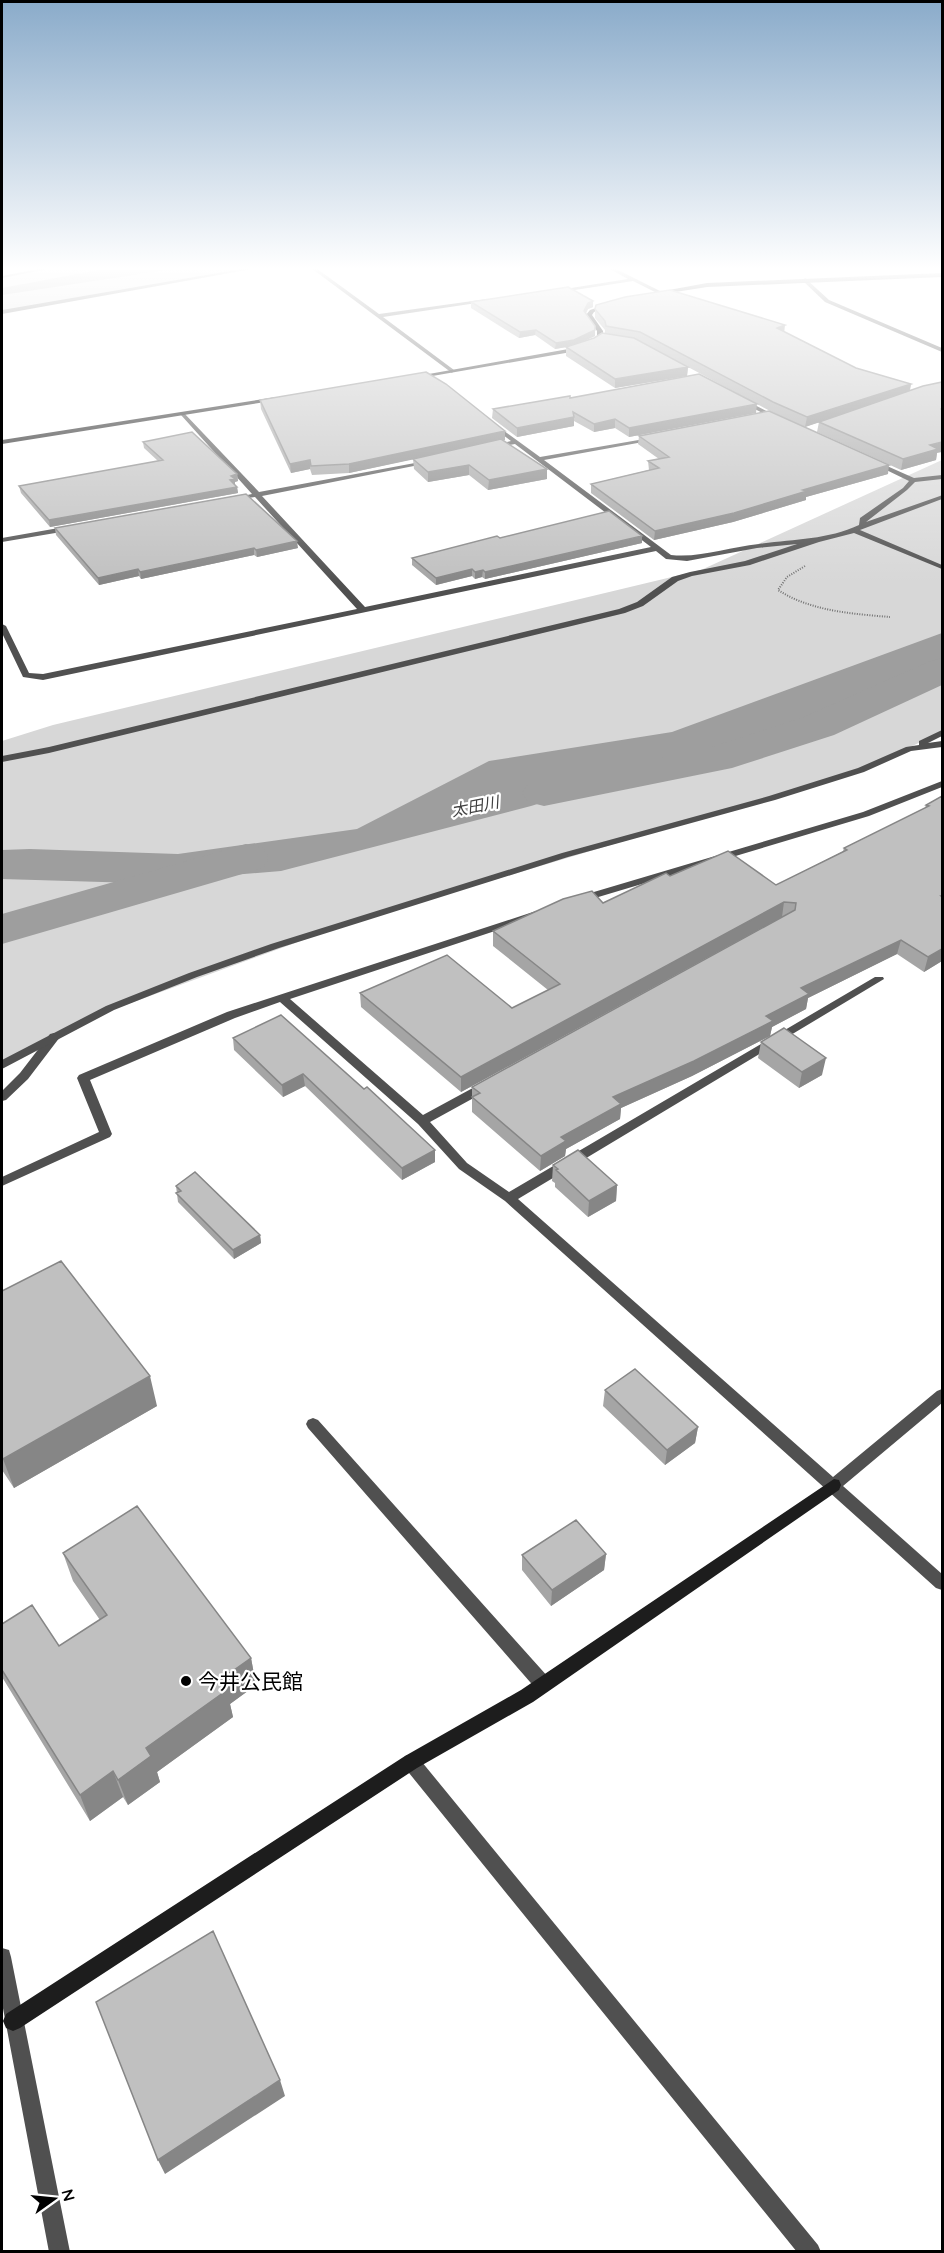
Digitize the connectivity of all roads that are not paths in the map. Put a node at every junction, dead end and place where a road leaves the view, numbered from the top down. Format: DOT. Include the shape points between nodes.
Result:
graph roads {
  1 [pos="441,373"];
  2 [pos="431,375"];
  3 [pos="407,378"];
  4 [pos="439,381"];
  5 [pos="289,397"];
  6 [pos="739,399"];
  7 [pos="183,414"];
  8 [pos="769,415"];
  9 [pos="759,417"];
  10 [pos="490,422"];
  11 [pos="788,423"];
  12 [pos="663,436"];
  13 [pos="2,442"];
  14 [pos="515,442"];
  15 [pos="482,449"];
  16 [pos="438,459"];
  17 [pos="537,459"];
  18 [pos="870,461"];
  19 [pos="942,477"];
  20 [pos="913,480"];
  21 [pos="258,495"];
  22 [pos="942,497"];
  23 [pos="223,501"];
  24 [pos="83,526"];
  25 [pos="863,530"];
  26 [pos="2,540"];
  27 [pos="817,540"];
  28 [pos="658,548"];
  29 [pos="942,567"];
  30 [pos="363,610"];
  31 [pos="2,626"];
  32 [pos="942,733"];
  33 [pos="942,744"];
  34 [pos="909,749"];
  35 [pos="2,759"];
  36 [pos="942,783"];
  37 [pos="573,901"];
  38 [pos="550,909"];
  39 [pos="879,979"];
  40 [pos="282,998"];
  41 [pos="54,1036"];
  42 [pos="2,1065"];
  43 [pos="495,1081"];
  44 [pos="2,1097"];
  45 [pos="422,1121"];
  46 [pos="2,1182"];
  47 [pos="509,1198"];
  48 [pos="942,1395"];
  49 [pos="313,1424"];
  50 [pos="834,1485"];
  51 [pos="942,1583"];
  52 [pos="543,1684"];
  53 [pos="411,1762"];
  54 [pos="2,1957"];
  55 [pos="7,2023"];
  56 [pos="60,2252"];
  57 [pos="812,2252"];
  1 -- 2 [label="street"];
  2 -- 3 [label="street"];
  2 -- 4 [label="street"];
  5 -- 7 [label="street"];
  6 -- 8 [label="street"];
  7 -- 13 [label="street"];
  7 -- 21 [label="street"];
  8 -- 9 [label="street"];
  8 -- 11 [label="street"];
  10 -- 14 [label="street"];
  12 -- 17 [label="street"];
  14 -- 15 [label="street"];
  14 -- 17 [label="street"];
  16 -- 21 [label="street"];
  17 -- 28 [label="street"];
  18 -- 20 [label="street"];
  19 -- 20 [label="street"];
  20 -- 25 [label="street" via="863,520"];
  21 -- 23 [label="street"];
  21 -- 30 [label="street"];
  22 -- 25 [label="street"];
  24 -- 26 [label="street"];
  25 -- 27 [label="street"];
  25 -- 29 [label="street"];
  27 -- 28 [label="street" via="687,559 669,557"];
  27 -- 35 [label="street" via="675,579 640,604 622,611"];
  28 -- 30 [label="street"];
  30 -- 31 [label="street" via="43,677 27,675"];
  32 -- 34 [label="street"];
  33 -- 34 [label="street"];
  34 -- 41 [label="street" via="861,770 772,798 565,855 275,946 110,1008"];
  36 -- 37 [label="street" via="866,814"];
  38 -- 40 [label="street"];
  39 -- 47 [label="street"];
  40 -- 45 [label="street"];
  40 -- 46 [label="street" via="231,1015 82,1078 106,1134"];
  41 -- 42 [label="street"];
  41 -- 44 [label="street" via="24,1076"];
  43 -- 45 [label="street"];
  45 -- 47 [label="street" via="463,1166"];
  47 -- 50 [label="street"];
  48 -- 50 [label="street"];
  49 -- 52 [label="street"];
  50 -- 51 [label="street"];
  50 -- 52 [label="street"];
  52 -- 53 [label="street"];
  53 -- 55 [label="street"];
  53 -- 57 [label="street"];
  54 -- 55 [label="street"];
  55 -- 56 [label="street"];
}
